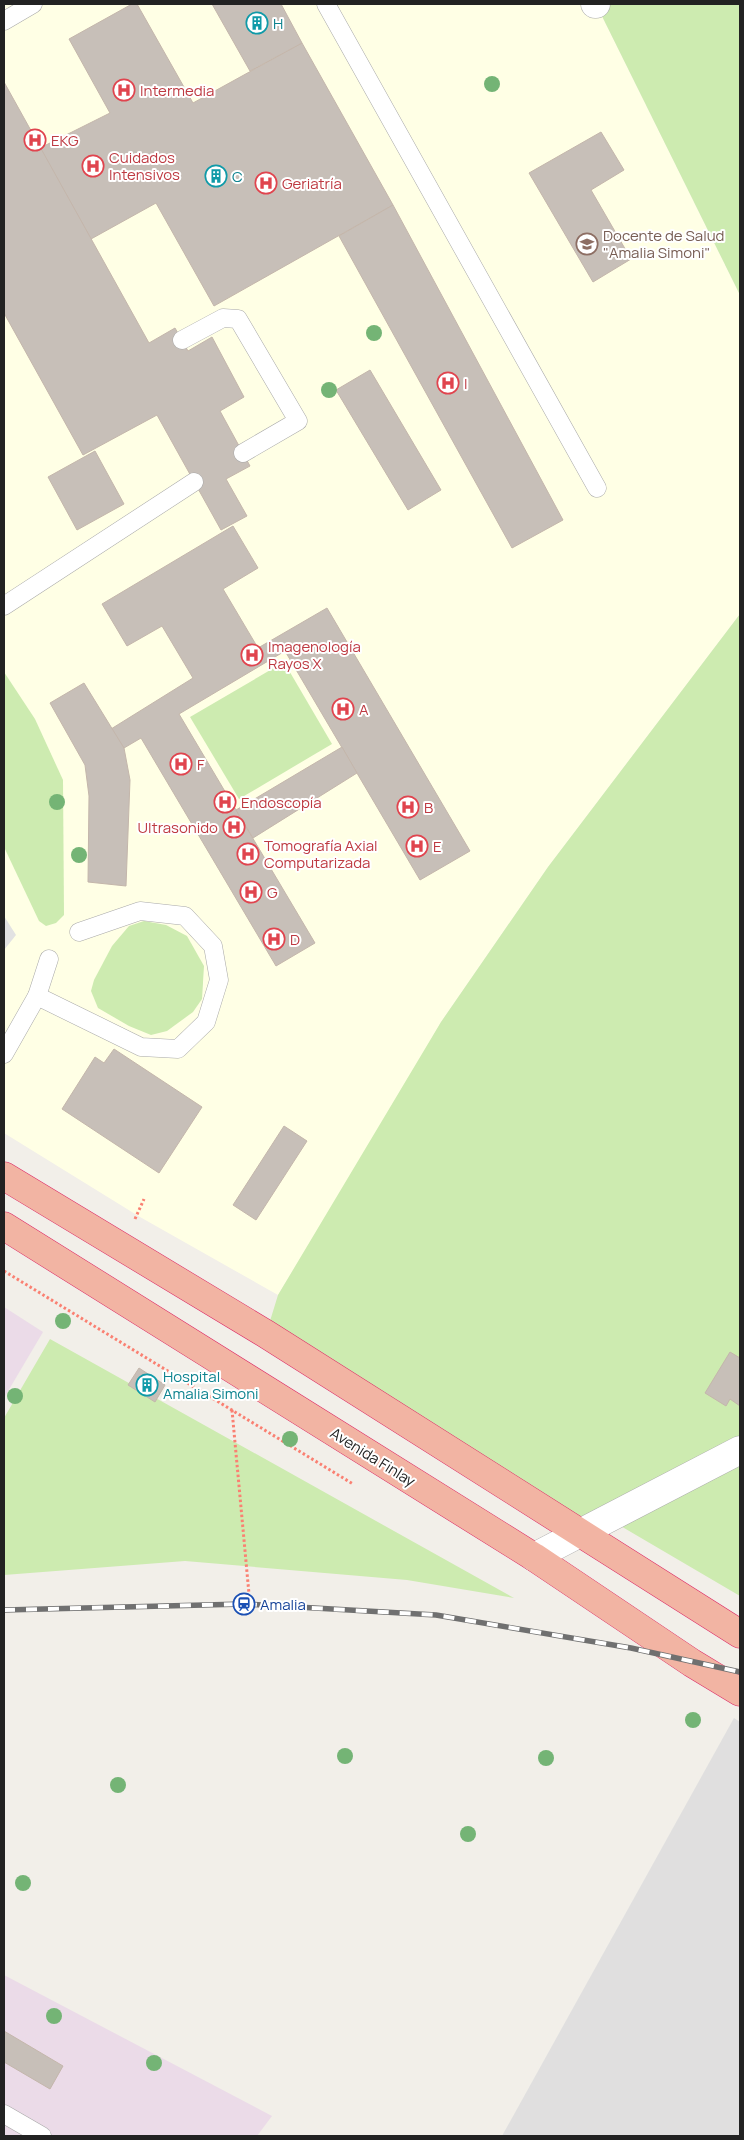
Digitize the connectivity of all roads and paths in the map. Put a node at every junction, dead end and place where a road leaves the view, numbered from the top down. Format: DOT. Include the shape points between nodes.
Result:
graph roads {
  1 [pos="33,4"];
  2 [pos="326,4"];
  3 [pos="4,21"];
  4 [pos="182,340"];
  5 [pos="244,453"];
  6 [pos="194,482"];
  7 [pos="597,488"];
  8 [pos="4,606"];
  9 [pos="79,932"];
  10 [pos="49,959"];
  11 [pos="37,996"];
  12 [pos="4,1054"];
  13 [pos="4,1176"];
  14 [pos="4,1226"];
  15 [pos="232,1410"];
  16 [pos="740,1450"];
  17 [pos="581,1532"];
  18 [pos="534,1557"];
  19 [pos="249,1594"];
  20 [pos="740,1634"];
  21 [pos="740,1692"];
  22 [pos="4,2114"];
  23 [pos="42,2136"];
  1 -- 3 [label="lane"];
  2 -- 7 [label="lane"];
  4 -- 5 [label="lane" via="222,318 238,319 298,421"];
  6 -- 8 [label="lane"];
  9 -- 11 [label="lane" via="140,911 185,916 213,946 219,980 206,1022 178,1049 141,1047"];
  10 -- 11 [label="lane"];
  11 -- 12 [label="lane"];
  13 -- 17 [label="highway" via="266,1334"];
  14 -- 18 [label="highway, Avenida Finlay"];
  15 -- 19 [label="path"];
  16 -- 17 [label="street"];
  17 -- 18 [label="street"];
  17 -- 20 [label="highway"];
  18 -- 21 [label="highway, Avenida Finlay"];
  22 -- 23 [label="lane"];
}
